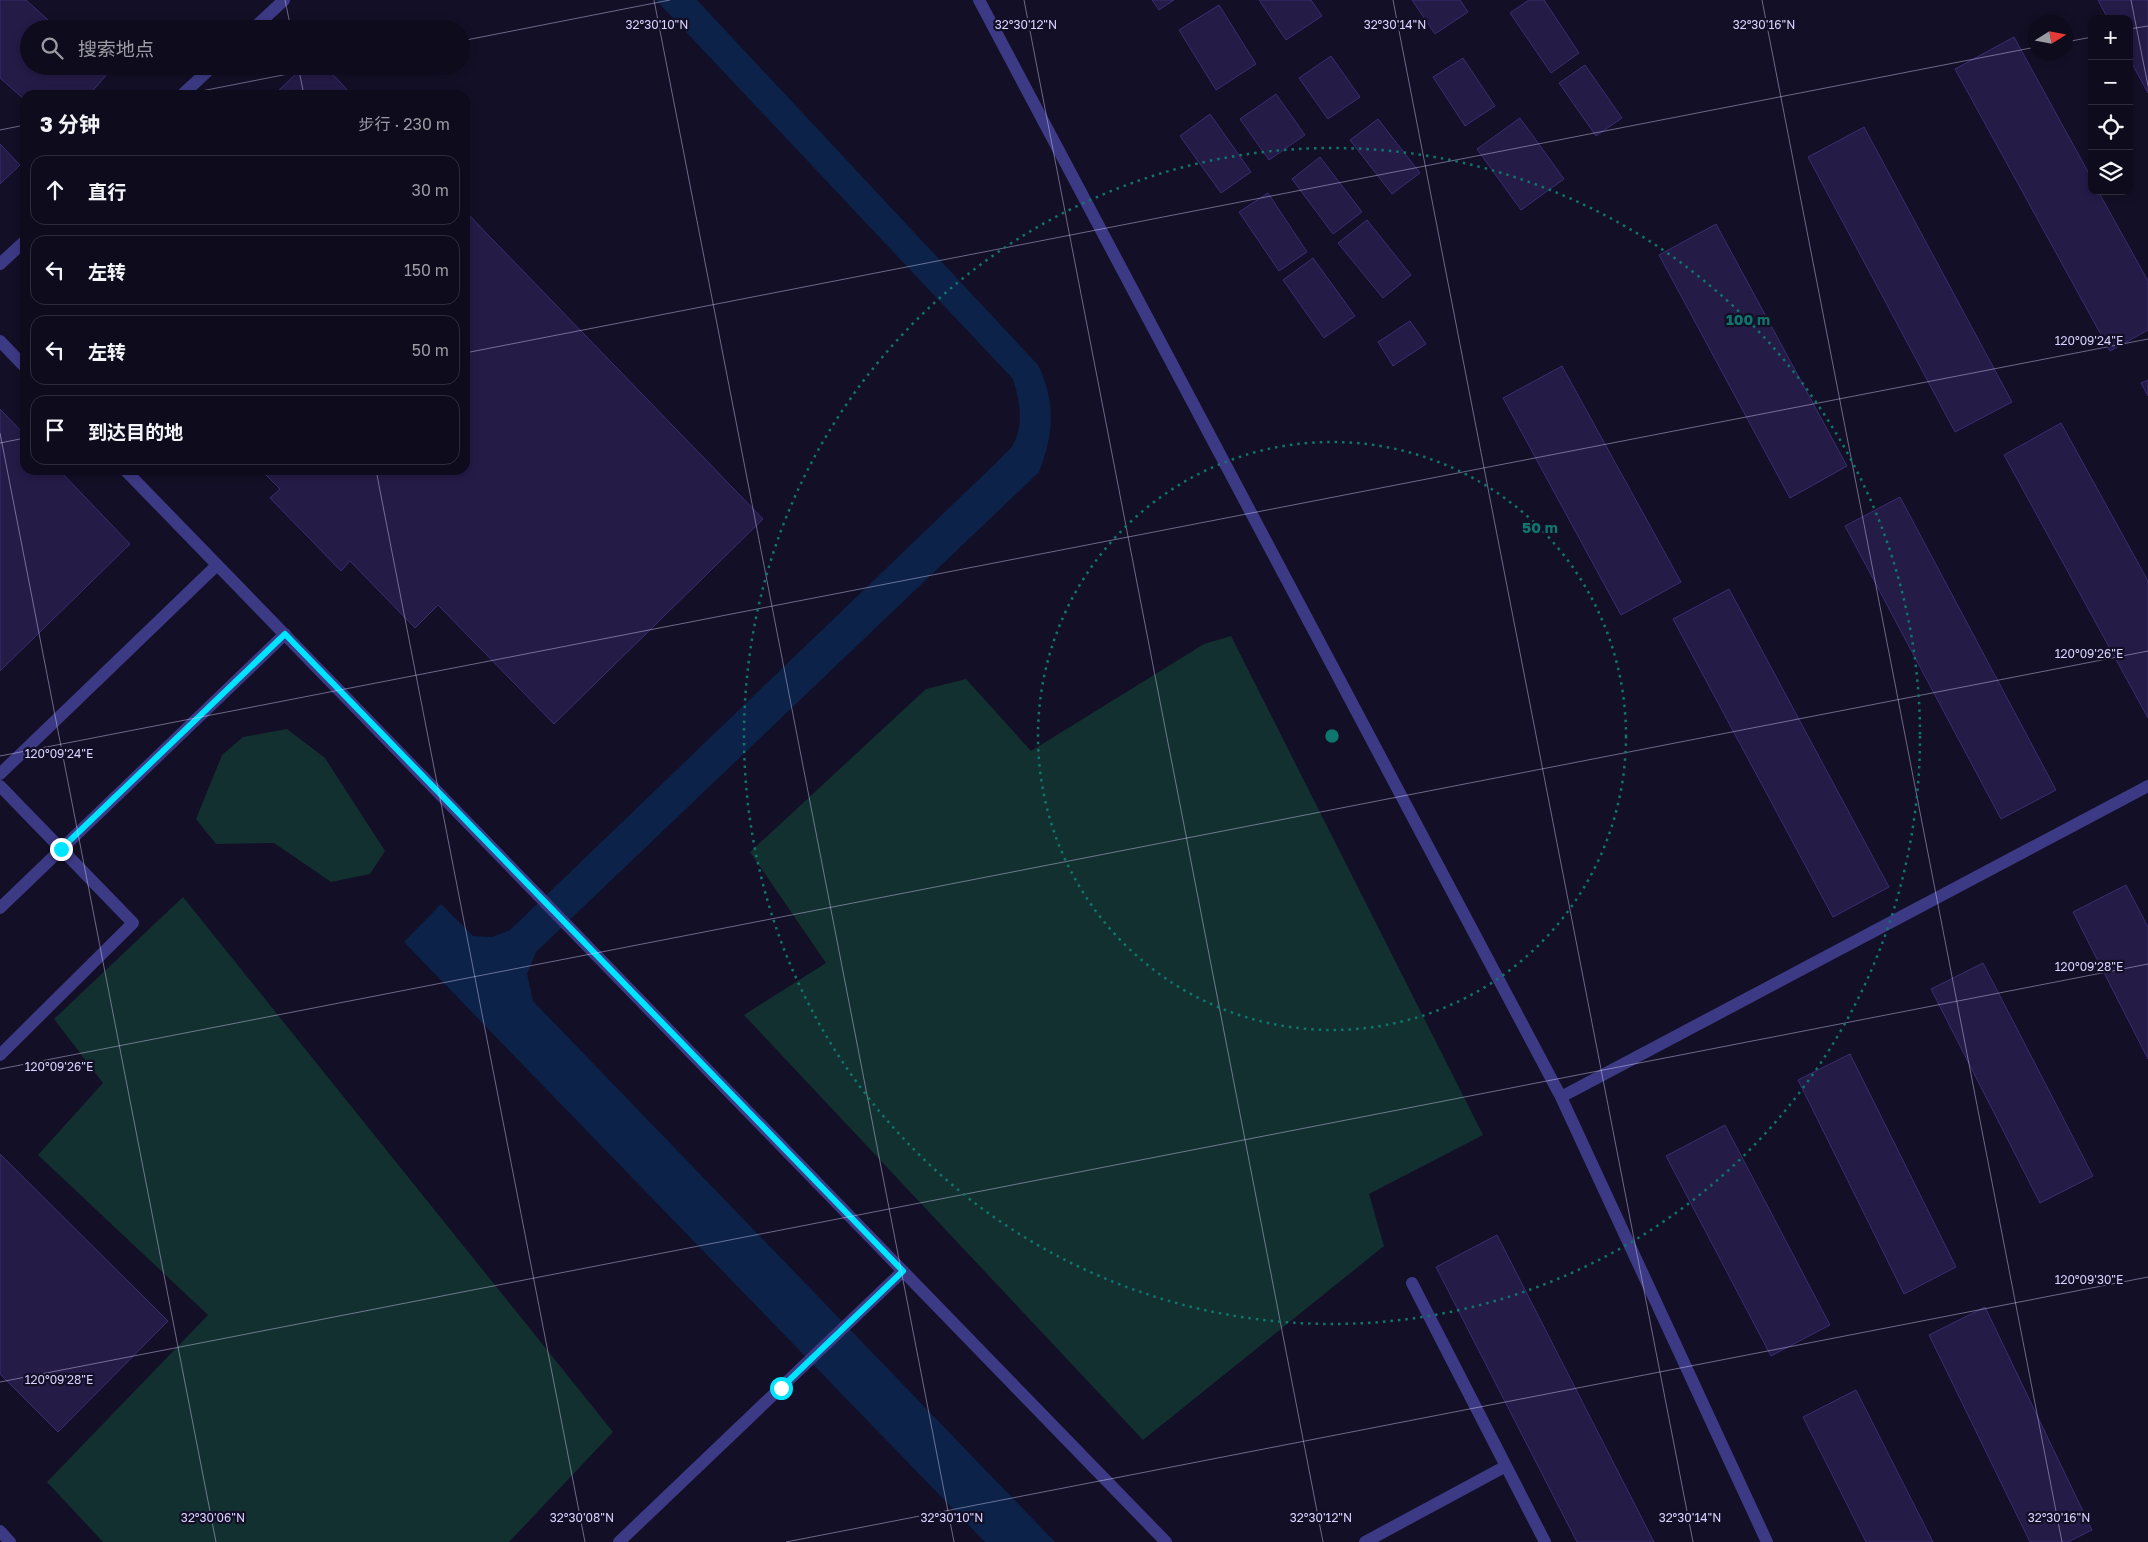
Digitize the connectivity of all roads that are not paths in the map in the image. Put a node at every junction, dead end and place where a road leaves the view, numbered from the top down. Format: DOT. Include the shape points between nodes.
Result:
graph roads {
  1 [pos="284,0"];
  2 [pos="979,0"];
  3 [pos="263,20"];
  4 [pos="203,75"];
  5 [pos="187,90"];
  6 [pos="20,246"];
  7 [pos="0,264"];
  8 [pos="0,341"];
  9 [pos="20,362"];
  10 [pos="130,475"];
  11 [pos="217,565"];
  12 [pos="285,634"];
  13 [pos="0,774"];
  14 [pos="0,786"];
  15 [pos="2148,786"];
  16 [pos="61,849"];
  17 [pos="0,908"];
  18 [pos="0,1055"];
  19 [pos="1561,1097"];
  20 [pos="903,1271"];
  21 [pos="1412,1283"];
  22 [pos="1506,1466"];
  23 [pos="0,1531"];
  24 [pos="10,1542"];
  25 [pos="619,1542"];
  26 [pos="1166,1542"];
  27 [pos="1365,1542"];
  28 [pos="1545,1542"];
  29 [pos="1767,1542"];
  1 -- 3 [label="street"];
  2 -- 19 [label="street"];
  4 -- 5 [label="street"];
  6 -- 7 [label="street"];
  8 -- 9 [label="street"];
  10 -- 11 [label="street"];
  11 -- 12 [label="street"];
  11 -- 13 [label="street"];
  12 -- 16 [label="street"];
  12 -- 20 [label="street"];
  14 -- 16 [label="street"];
  15 -- 19 [label="street"];
  16 -- 17 [label="street"];
  16 -- 18 [label="street" via="133,923"];
  19 -- 29 [label="street"];
  20 -- 25 [label="street"];
  20 -- 26 [label="street"];
  21 -- 22 [label="street"];
  22 -- 27 [label="street"];
  22 -- 28 [label="street"];
  23 -- 24 [label="street"];
}
